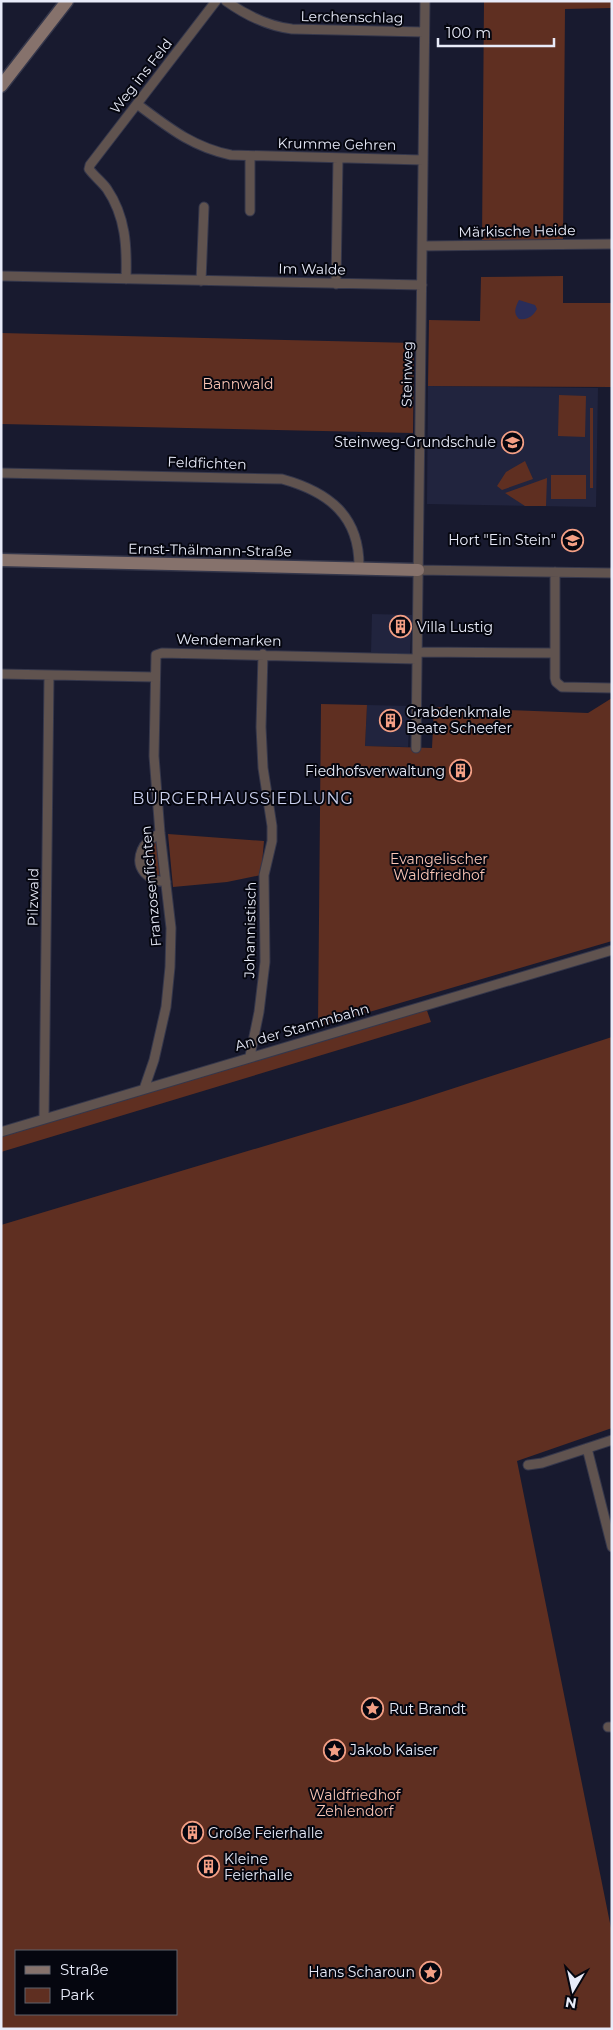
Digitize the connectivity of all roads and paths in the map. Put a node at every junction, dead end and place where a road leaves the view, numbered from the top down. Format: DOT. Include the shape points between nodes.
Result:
graph roads {
  1 [pos="67,1"];
  2 [pos="216,1"];
  3 [pos="226,1"];
  4 [pos="425,1"];
  5 [pos="424,32"];
  6 [pos="1,86"];
  7 [pos="136,104"];
  8 [pos="250,156"];
  9 [pos="338,158"];
  10 [pos="422,160"];
  11 [pos="204,208"];
  12 [pos="250,212"];
  13 [pos="612,244"];
  14 [pos="422,246"];
  15 [pos="1,276"];
  16 [pos="126,279"];
  17 [pos="201,281"];
  18 [pos="336,284"];
  19 [pos="422,285"];
  20 [pos="1,473"];
  21 [pos="1,560"];
  22 [pos="359,568"];
  23 [pos="418,570"];
  24 [pos="555,572"];
  25 [pos="612,573"];
  26 [pos="555,653"];
  27 [pos="263,654"];
  28 [pos="417,656"];
  29 [pos="1,674"];
  30 [pos="49,675"];
  31 [pos="155,677"];
  32 [pos="612,688"];
  33 [pos="416,748"];
  34 [pos="160,833"];
  35 [pos="166,882"];
  36 [pos="612,950"];
  37 [pos="250,1056"];
  38 [pos="144,1089"];
  39 [pos="44,1118"];
  40 [pos="1,1132"];
  41 [pos="612,1440"];
  42 [pos="587,1448"];
  43 [pos="528,1465"];
  44 [pos="612,1547"];
  1 -- 6 [label="street"];
  2 -- 7 [label="street, Weg ins Feld"];
  3 -- 5 [label="street, Lerchenschlag" via="251,18 280,28"];
  4 -- 5 [label="street, Steinweg"];
  5 -- 10 [label="street, Steinweg"];
  7 -- 8 [label="street, Krumme Gehren" via="200,146 232,155"];
  7 -- 16 [label="street, Weg ins Feld" via="89,169 107,190 121,216 127,249"];
  8 -- 9 [label="street, Krumme Gehren"];
  8 -- 12 [label="street"];
  9 -- 10 [label="street, Krumme Gehren"];
  9 -- 18 [label="street"];
  10 -- 14 [label="street, Steinweg"];
  11 -- 17 [label="street"];
  13 -- 14 [label="street, Märkische Heide"];
  14 -- 19 [label="street, Steinweg"];
  15 -- 16 [label="street, Im Walde"];
  16 -- 17 [label="street, Im Walde"];
  17 -- 18 [label="street, Im Walde"];
  18 -- 19 [label="street, Im Walde"];
  19 -- 23 [label="street, Steinweg"];
  20 -- 22 [label="street, Feldfichten" via="282,479 318,492 343,513 357,540"];
  21 -- 22 [label="street, Ernst-Thälmann-Straße"];
  22 -- 23 [label="street, Ernst-Thälmann-Straße"];
  23 -- 24 [label="street"];
  23 -- 28 [label="street, Steinweg"];
  24 -- 25 [label="street"];
  24 -- 26 [label="street"];
  26 -- 28 [label="street, Wendemarken"];
  26 -- 32 [label="street" via="555,678 562,687"];
  27 -- 28 [label="street, Wendemarken"];
  27 -- 31 [label="street, Wendemarken" via="158,653 154,661"];
  27 -- 37 [label="street, Johannistisch" via="260,727 272,841 264,875 265,962 260,1012"];
  28 -- 33 [label="street, Steinweg"];
  29 -- 30 [label="street"];
  30 -- 31 [label="street"];
  30 -- 39 [label="street, Pilzwald"];
  31 -- 34 [label="street, Franzosenfichten" via="154,756"];
  34 -- 35 [label="street, Franzosenfichten"];
  34 -- 35 [label="street" via="142,849 140,864 149,878"];
  35 -- 38 [label="street, Franzosenfichten" via="171,928 170,975 154,1060"];
  36 -- 37 [label="street, An der Stammbahn"];
  37 -- 38 [label="street, An der Stammbahn"];
  38 -- 39 [label="street, An der Stammbahn"];
  39 -- 40 [label="street, An der Stammbahn"];
  41 -- 42 [label="street"];
  42 -- 43 [label="street" via="542,1464"];
  42 -- 44 [label="street"];
}
